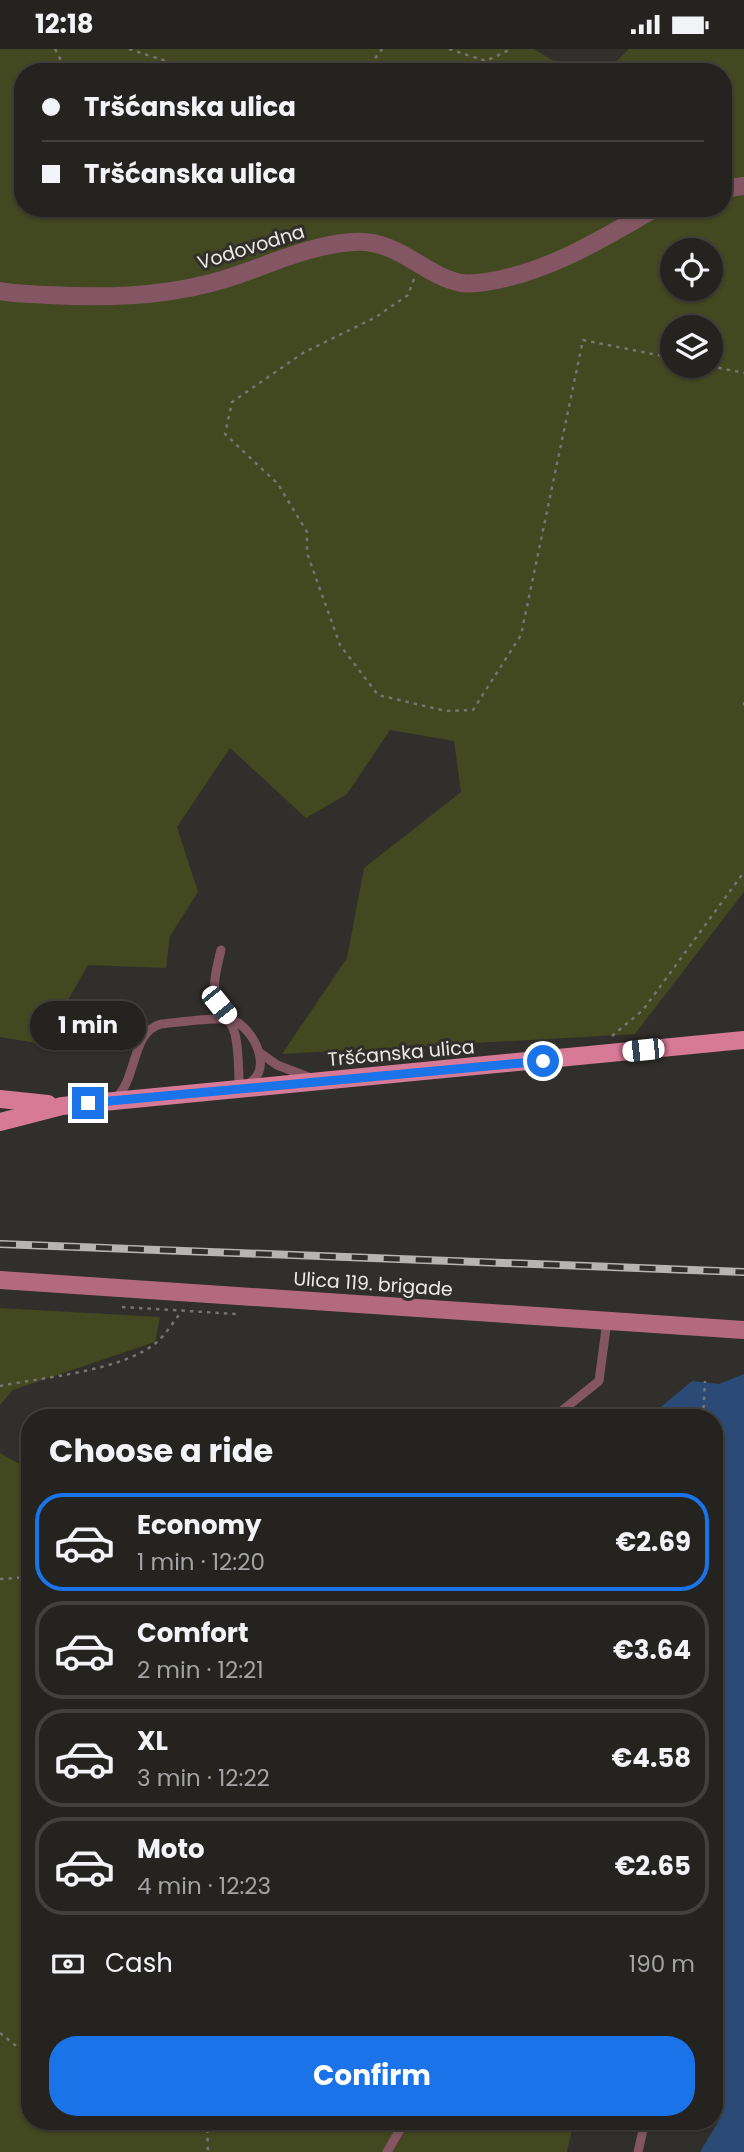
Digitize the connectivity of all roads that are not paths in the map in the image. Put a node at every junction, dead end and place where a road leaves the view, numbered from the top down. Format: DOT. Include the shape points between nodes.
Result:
graph roads {
  1 [pos="640,217"];
  2 [pos="0,292"];
  3 [pos="221,950"];
  4 [pos="229,1018"];
  5 [pos="744,1040"];
  6 [pos="260,1053"];
  7 [pos="323,1081"];
  8 [pos="239,1089"];
  9 [pos="0,1099"];
  10 [pos="113,1101"];
  11 [pos="62,1106"];
  12 [pos="0,1122"];
  13 [pos="0,1280"];
  14 [pos="607,1321"];
  15 [pos="744,1330"];
  16 [pos="564,1409"];
  17 [pos="400,2130"];
  18 [pos="643,2130"];
  19 [pos="387,2152"];
  20 [pos="638,2152"];
  1 -- 2 [label="street, Vodovodna" via="540,269 481,283 461,283 383,244 354,242 303,252 209,284 153,295"];
  3 -- 4 [label="lane" via="216,995"];
  4 -- 6 [label="lane" via="247,1031"];
  4 -- 8 [label="lane" via="238,1053"];
  4 -- 10 [label="lane" via="151,1027 142,1037 128,1083"];
  5 -- 7 [label="main road, Tršćanska ulica"];
  6 -- 7 [label="lane" via="283,1068"];
  6 -- 8 [label="lane" via="259,1074"];
  7 -- 8 [label="main road, Tršćanska ulica"];
  8 -- 10 [label="main road, Tršćanska ulica"];
  9 -- 11 [label="main road"];
  10 -- 11 [label="main road, Tršćanska ulica"];
  11 -- 12 [label="main road"];
  13 -- 14 [label="main road, Ulica 119. brigade"];
  14 -- 15 [label="main road, Ulica 119. brigade"];
  14 -- 16 [label="lane" via="599,1381"];
  17 -- 19 [label="lane"];
  18 -- 20 [label="lane"];
}
